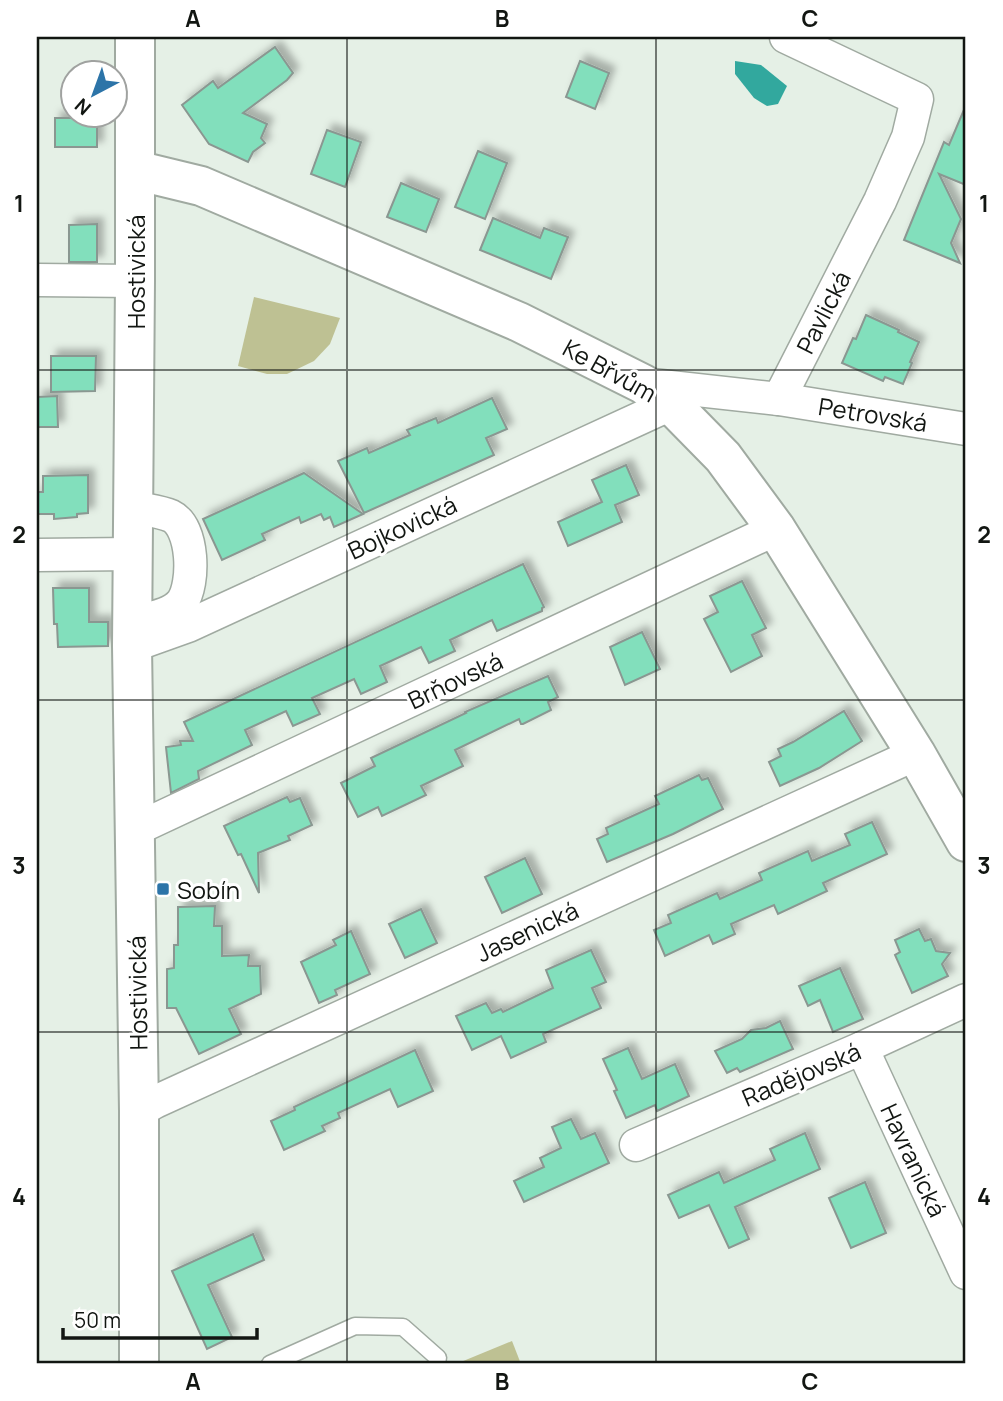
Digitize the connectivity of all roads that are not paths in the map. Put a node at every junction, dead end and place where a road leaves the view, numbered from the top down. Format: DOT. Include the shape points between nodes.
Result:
graph roads {
  1 [pos="135,37"];
  2 [pos="786,37"];
  3 [pos="135,170"];
  4 [pos="37,280"];
  5 [pos="135,281"];
  6 [pos="657,394"];
  7 [pos="779,399"];
  8 [pos="966,429"];
  9 [pos="133,507"];
  10 [pos="775,529"];
  11 [pos="132,554"];
  12 [pos="37,555"];
  13 [pos="132,634"];
  14 [pos="916,754"];
  15 [pos="134,830"];
  16 [pos="966,842"];
  17 [pos="966,1000"];
  18 [pos="862,1048"];
  19 [pos="139,1111"];
  20 [pos="636,1145"];
  21 [pos="966,1273"];
  22 [pos="438,1358"];
  23 [pos="139,1364"];
  24 [pos="270,1364"];
  1 -- 3 [label="street, Hostivická"];
  2 -- 7 [label="street, Pavlická" via="917,99 908,137 880,201"];
  3 -- 5 [label="street, Hostivická"];
  3 -- 6 [label="street, Ke Břvům" via="201,186 519,322"];
  4 -- 5 [label="street"];
  5 -- 9 [label="street, Hostivická"];
  6 -- 7 [label="street"];
  6 -- 10 [label="street, Ke Břvům" via="723,457"];
  6 -- 13 [label="street, Bojkovická" via="188,626"];
  7 -- 8 [label="street, Petrovská"];
  9 -- 11 [label="street, Hostivická"];
  9 -- 13 [label="street" via="173,516 184,529 190,585 181,603"];
  10 -- 14 [label="street, Ke Břvům"];
  10 -- 15 [label="street, Brňovská"];
  11 -- 12 [label="street"];
  11 -- 13 [label="street, Hostivická"];
  13 -- 15 [label="street, Hostivická"];
  14 -- 16 [label="street, Ke Břvům"];
  14 -- 19 [label="street, Jasenická"];
  15 -- 19 [label="street, Hostivická"];
  17 -- 18 [label="street, Radějovská"];
  18 -- 20 [label="street, Radějovská"];
  18 -- 21 [label="street, Havranická"];
  19 -- 23 [label="street, Hostivická"];
  22 -- 24 [label="lane" via="403,1326 355,1326"];
}
